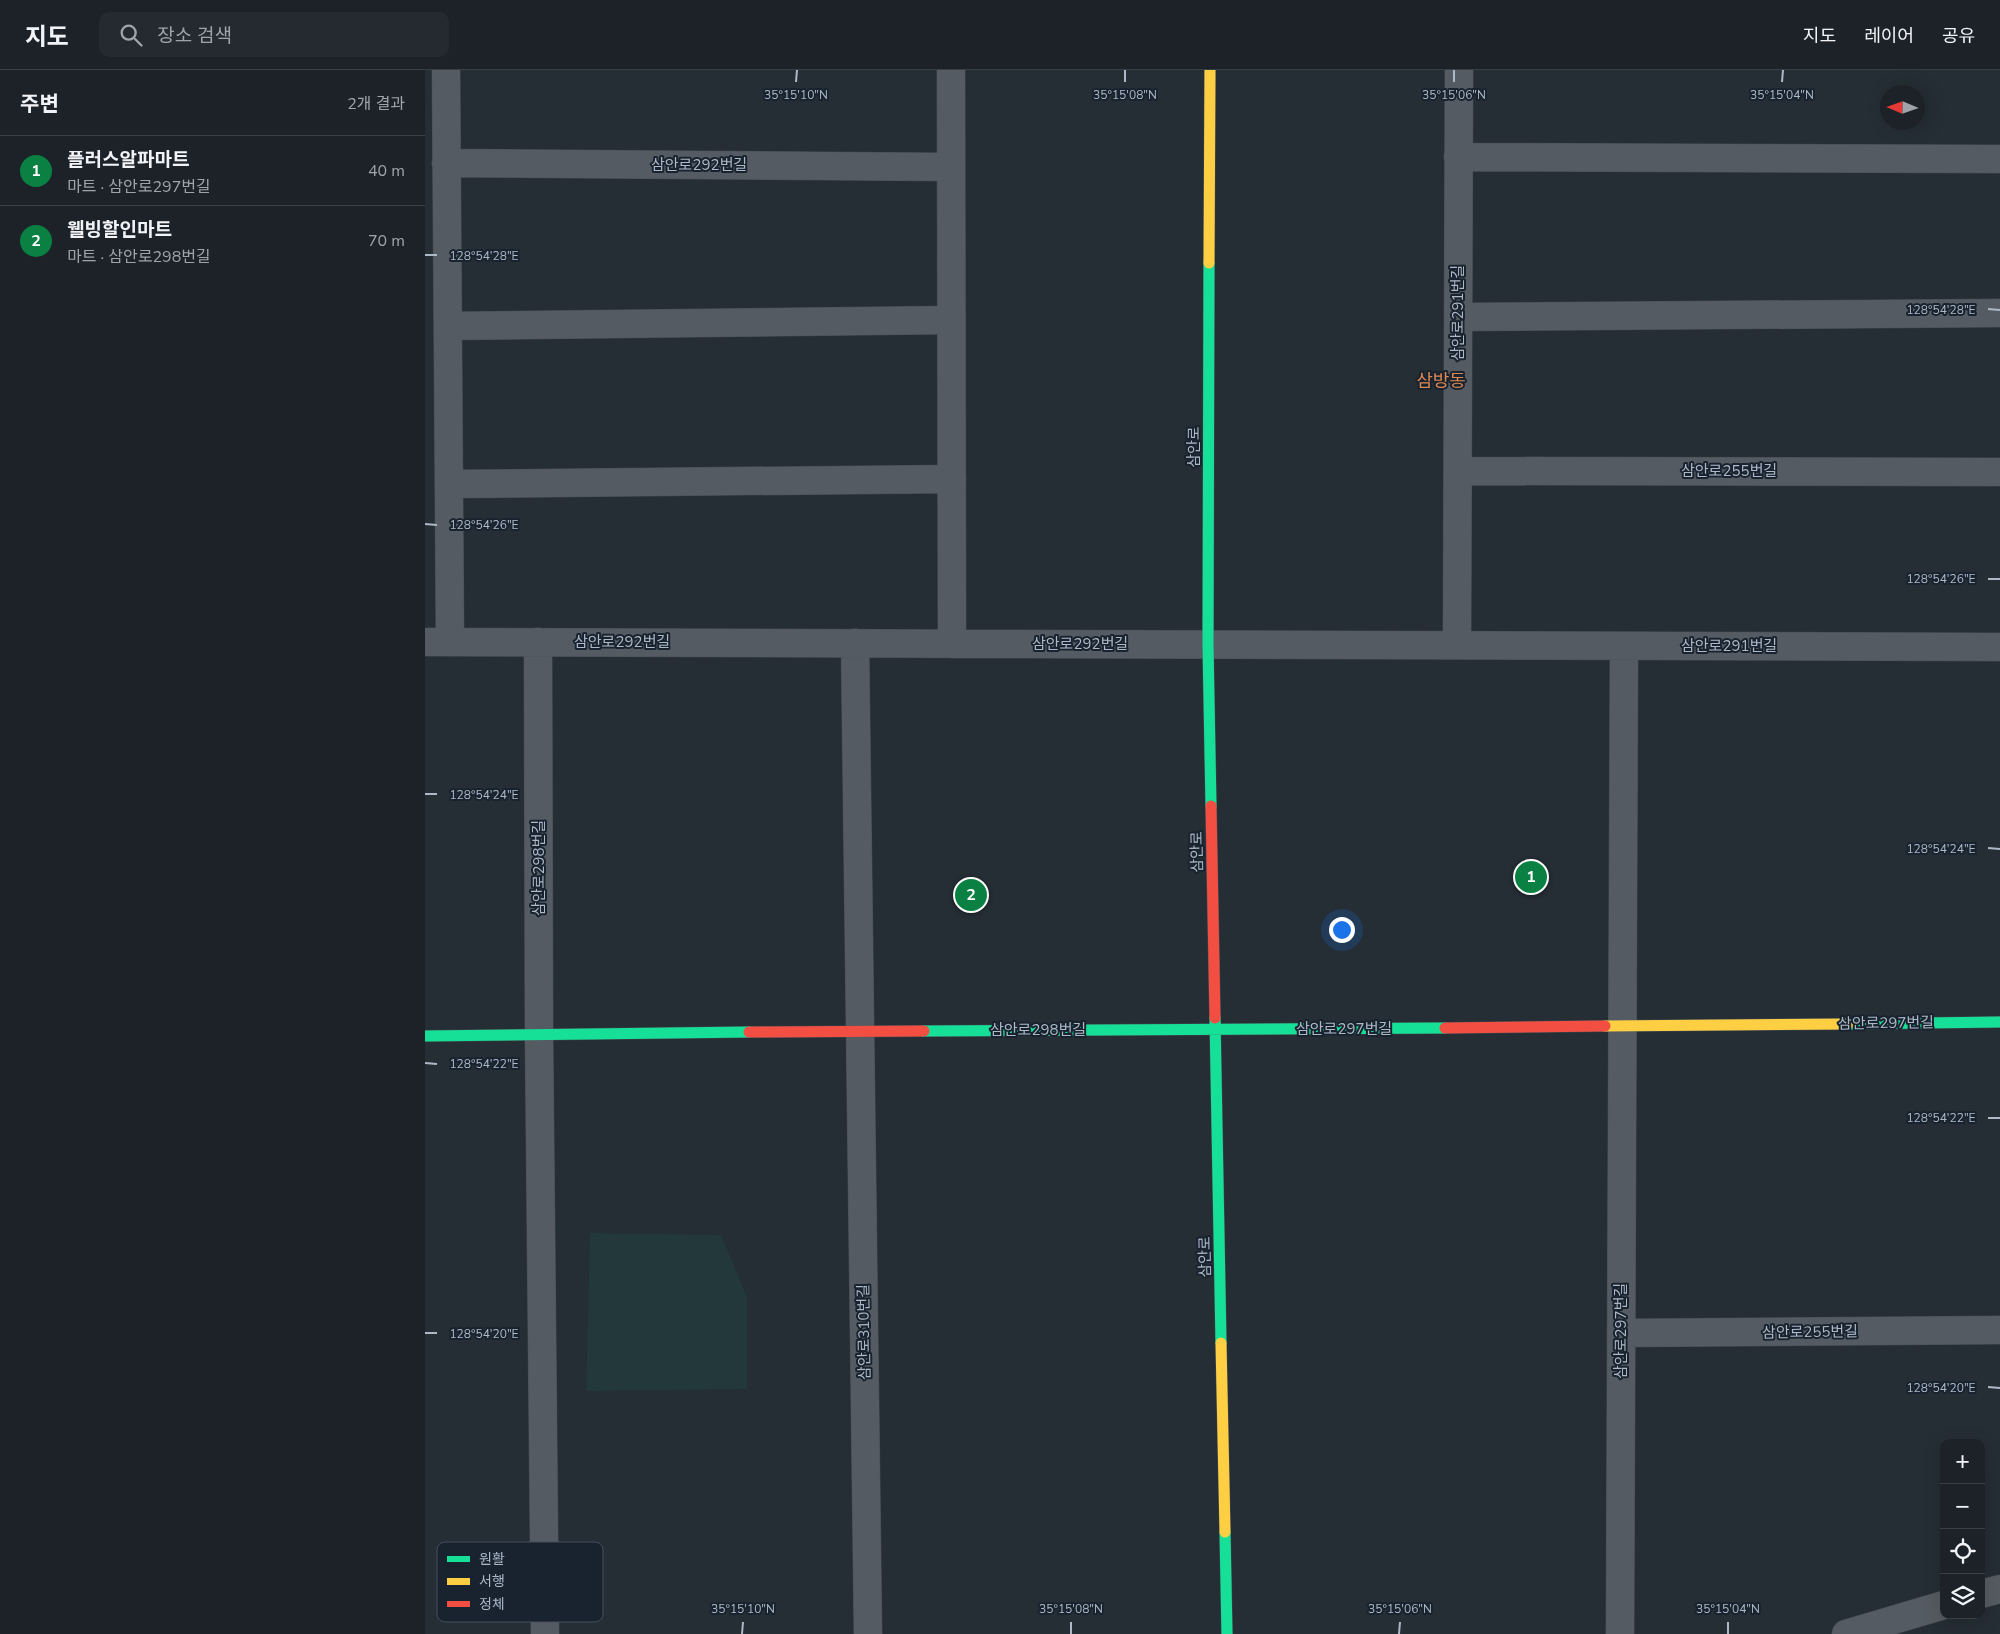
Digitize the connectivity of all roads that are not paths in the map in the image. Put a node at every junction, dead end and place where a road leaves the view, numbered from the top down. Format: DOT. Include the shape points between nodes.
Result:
graph roads {
  1 [pos="446,70"];
  2 [pos="951,70"];
  3 [pos="1210,70"];
  4 [pos="1459,70"];
  5 [pos="1459,157"];
  6 [pos="2000,159"];
  7 [pos="446,163"];
  8 [pos="951,167"];
  9 [pos="2000,313"];
  10 [pos="1458,317"];
  11 [pos="951,320"];
  12 [pos="448,326"];
  13 [pos="1458,471"];
  14 [pos="2000,472"];
  15 [pos="952,479"];
  16 [pos="449,484"];
  17 [pos="438,642"];
  18 [pos="539,642"];
  19 [pos="855,643"];
  20 [pos="952,644"];
  21 [pos="1208,645"];
  22 [pos="1457,645"];
  23 [pos="1623,646"];
  24 [pos="2000,647"];
  25 [pos="2000,1022"];
  26 [pos="1622,1027"];
  27 [pos="1216,1029"];
  28 [pos="860,1031"];
  29 [pos="539,1034"];
  30 [pos="425,1036"];
  31 [pos="2000,1330"];
  32 [pos="1621,1334"];
  33 [pos="544,1542"];
  34 [pos="2000,1588"];
  35 [pos="1985,1593"];
  36 [pos="1940,1606"];
  37 [pos="868,1634"];
  38 [pos="1227,1634"];
  39 [pos="1619,1634"];
  40 [pos="1845,1634"];
  1 -- 7 [label="street, 삼안로292번길"];
  2 -- 8 [label="street"];
  3 -- 21 [label="street, 삼안로"];
  4 -- 5 [label="street, 삼안로291번길"];
  5 -- 6 [label="street"];
  5 -- 10 [label="street, 삼안로291번길"];
  7 -- 8 [label="street, 삼안로292번길"];
  7 -- 12 [label="street, 삼안로292번길"];
  8 -- 11 [label="street"];
  9 -- 10 [label="street"];
  10 -- 13 [label="street, 삼안로291번길"];
  11 -- 12 [label="street"];
  11 -- 15 [label="street"];
  12 -- 16 [label="street, 삼안로292번길"];
  13 -- 14 [label="street, 삼안로255번길"];
  13 -- 22 [label="street, 삼안로291번길"];
  15 -- 16 [label="street"];
  15 -- 20 [label="street"];
  16 -- 17 [label="street, 삼안로292번길"];
  17 -- 18 [label="street, 삼안로292번길"];
  18 -- 19 [label="street, 삼안로292번길"];
  18 -- 29 [label="street, 삼안로298번길"];
  19 -- 20 [label="street, 삼안로292번길"];
  19 -- 28 [label="street"];
  20 -- 21 [label="street, 삼안로292번길"];
  21 -- 22 [label="street, 삼안로291번길"];
  21 -- 27 [label="street, 삼안로"];
  22 -- 23 [label="street, 삼안로291번길"];
  23 -- 24 [label="street, 삼안로291번길"];
  23 -- 26 [label="street"];
  25 -- 26 [label="street, 삼안로297번길"];
  26 -- 27 [label="street, 삼안로297번길"];
  26 -- 32 [label="street, 삼안로297번길"];
  27 -- 28 [label="street, 삼안로298번길"];
  27 -- 38 [label="street, 삼안로"];
  28 -- 29 [label="street, 삼안로298번길"];
  28 -- 37 [label="street, 삼안로310번길"];
  29 -- 30 [label="street, 삼안로298번길"];
  29 -- 33 [label="street"];
  31 -- 32 [label="street, 삼안로255번길"];
  32 -- 39 [label="street, 삼안로297번길"];
  34 -- 35 [label="street"];
  36 -- 40 [label="street"];
}
